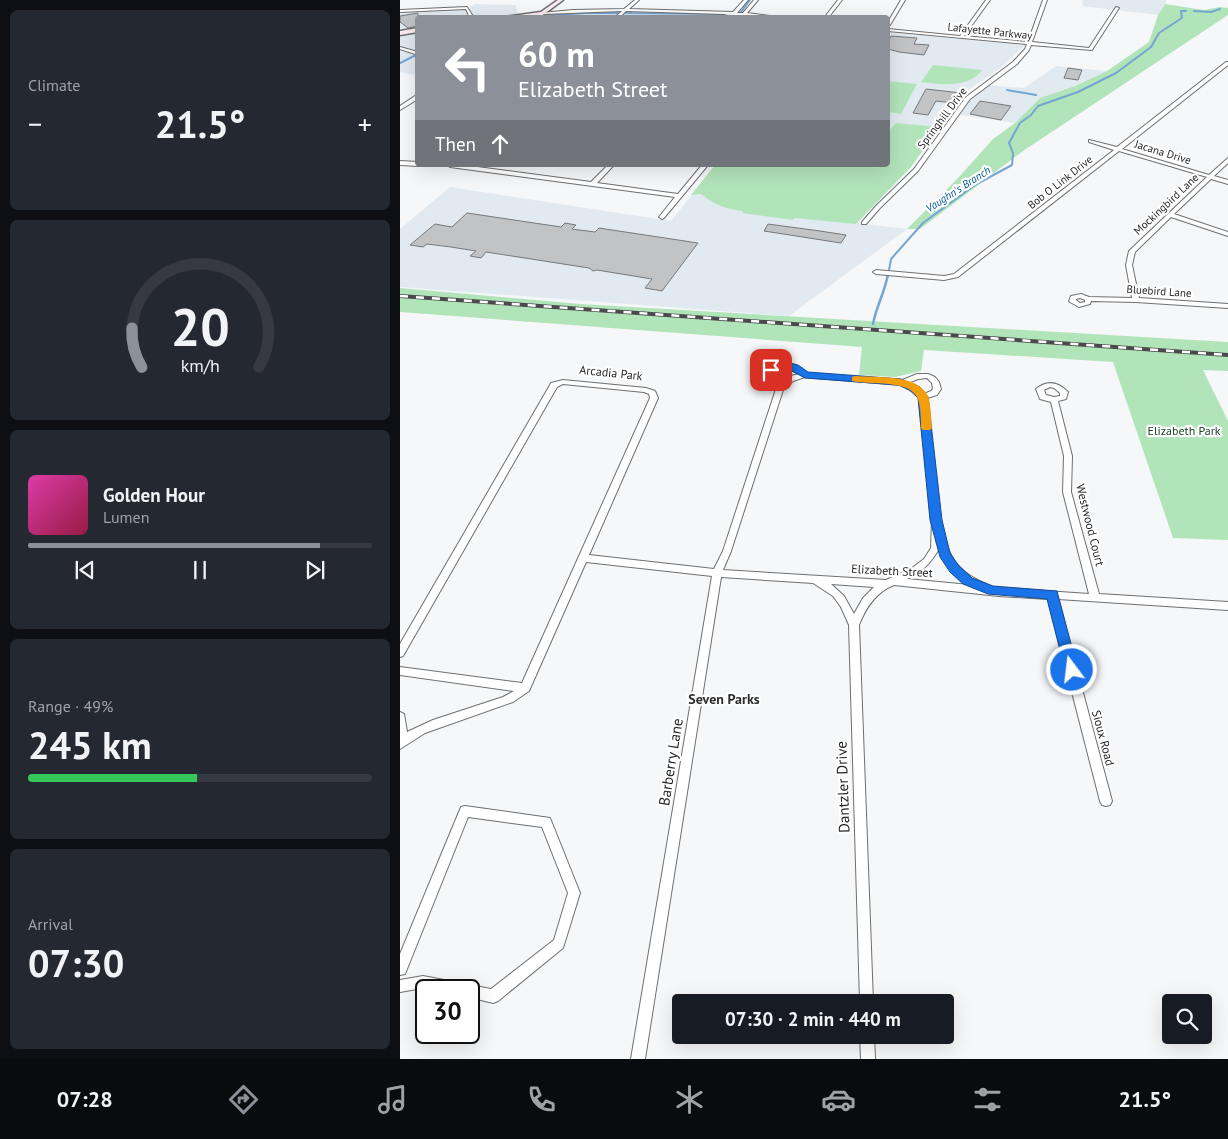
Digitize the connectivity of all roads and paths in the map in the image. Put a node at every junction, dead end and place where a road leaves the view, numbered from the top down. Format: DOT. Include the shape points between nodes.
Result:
graph roads {
  1 [pos="561,0"];
  2 [pos="637,0"];
  3 [pos="746,0"];
  4 [pos="756,0"];
  5 [pos="840,0"];
  6 [pos="902,0"];
  7 [pos="988,0"];
  8 [pos="1045,0"];
  9 [pos="471,4"];
  10 [pos="467,8"];
  11 [pos="1117,8"];
  12 [pos="400,10"];
  13 [pos="543,13"];
  14 [pos="621,14"];
  15 [pos="470,15"];
  16 [pos="526,15"];
  17 [pos="540,15"];
  18 [pos="603,15"];
  19 [pos="733,15"];
  20 [pos="744,15"];
  21 [pos="828,15"];
  22 [pos="890,21"];
  23 [pos="415,30"];
  24 [pos="890,30"];
  25 [pos="400,33"];
  26 [pos="961,37"];
  27 [pos="1030,44"];
  28 [pos="400,48"];
  29 [pos="415,53"];
  30 [pos="1227,64"];
  31 [pos="415,98"];
  32 [pos="400,108"];
  33 [pos="1092,141"];
  34 [pos="1118,149"];
  35 [pos="1228,160"];
  36 [pos="400,162"];
  37 [pos="415,164"];
  38 [pos="467,167"];
  39 [pos="609,167"];
  40 [pos="703,167"];
  41 [pos="517,168"];
  42 [pos="511,172"];
  43 [pos="1210,176"];
  44 [pos="1228,182"];
  45 [pos="592,184"];
  46 [pos="679,196"];
  47 [pos="1170,215"];
  48 [pos="662,218"];
  49 [pos="864,223"];
  50 [pos="1228,234"];
  51 [pos="876,272"];
  52 [pos="1088,299"];
  53 [pos="1136,300"];
  54 [pos="1228,306"];
  55 [pos="805,375"];
  56 [pos="901,382"];
  57 [pos="780,389"];
  58 [pos="923,397"];
  59 [pos="1054,400"];
  60 [pos="936,520"];
  61 [pos="585,558"];
  62 [pos="717,573"];
  63 [pos="803,577"];
  64 [pos="890,583"];
  65 [pos="992,591"];
  66 [pos="1052,595"];
  67 [pos="1095,598"];
  68 [pos="1228,606"];
  69 [pos="854,625"];
  70 [pos="400,653"];
  71 [pos="400,671"];
  72 [pos="526,688"];
  73 [pos="400,717"];
  74 [pos="400,743"];
  75 [pos="1106,801"];
  76 [pos="400,969"];
  77 [pos="415,983"];
  78 [pos="400,986"];
  79 [pos="480,993"];
  80 [pos="866,994"];
  81 [pos="867,1044"];
  82 [pos="638,1059"];
  83 [pos="868,1059"];
  1 -- 13 [label="main road"];
  2 -- 14 [label="street"];
  3 -- 19 [label="street"];
  4 -- 20 [label="street"];
  5 -- 21 [label="street"];
  6 -- 22 [label="street"];
  7 -- 26 [label="street"];
  8 -- 27 [label="street, Springhill Drive"];
  9 -- 10 [label="street"];
  10 -- 12 [label="street"];
  10 -- 15 [label="street"];
  11 -- 27 [label="street, Lafayette Parkway" via="1090,49"];
  13 -- 14 [label="street"];
  13 -- 16 [label="main road"];
  13 -- 17 [label="main road"];
  14 -- 18 [label="street"];
  14 -- 19 [label="street"];
  19 -- 20 [label="street"];
  23 -- 25 [label="main road"];
  24 -- 26 [label="street, Lafayette Parkway"];
  26 -- 27 [label="street, Lafayette Parkway"];
  27 -- 49 [label="street, Springhill Drive" via="1015,63 968,98 916,170"];
  28 -- 29 [label="street"];
  30 -- 34 [label="street, Bob O Link Drive"];
  31 -- 32 [label="street"];
  33 -- 34 [label="street, Jacana Drive"];
  34 -- 43 [label="street, Jacana Drive"];
  34 -- 51 [label="street, Bob O Link Drive" via="956,276 944,278"];
  35 -- 43 [label="street, Mockingbird Lane"];
  36 -- 37 [label="street"];
  38 -- 42 [label="street"];
  39 -- 45 [label="street"];
  40 -- 46 [label="street"];
  41 -- 42 [label="street"];
  42 -- 45 [label="street"];
  43 -- 44 [label="street, Jacana Drive"];
  43 -- 47 [label="street, Mockingbird Lane"];
  45 -- 46 [label="street"];
  46 -- 48 [label="street"];
  47 -- 50 [label="street"];
  47 -- 53 [label="street, Mockingbird Lane" via="1138,244 1129,257"];
  52 -- 53 [label="street, Bluebird Lane"];
  53 -- 54 [label="street, Bluebird Lane"];
  55 -- 56 [label="street"];
  55 -- 57 [label="street" via="790,378"];
  55 -- 57 [label="street" via="795,367 776,367 770,376"];
  56 -- 58 [label="street" via="912,386"];
  56 -- 58 [label="street" via="920,375 933,379 937,389"];
  57 -- 62 [label="street, Barberry Lane"];
  58 -- 60 [label="street"];
  59 -- 67 [label="street, Westwood Court" via="1068,456 1067,492"];
  60 -- 64 [label="street, Dantzler Drive" via="935,548 927,560 915,571"];
  60 -- 65 [label="street" via="944,554 954,568 968,581"];
  61 -- 62 [label="street, Elizabeth Street"];
  61 -- 70 [label="street, Arcadia Park" via="654,398 649,391 563,382 554,385"];
  61 -- 72 [label="street, Arcadia Park"];
  62 -- 63 [label="street, Elizabeth Street"];
  62 -- 82 [label="street, Barberry Lane"];
  63 -- 64 [label="street, Elizabeth Street"];
  63 -- 69 [label="street" via="825,584 838,593"];
  64 -- 65 [label="street, Elizabeth Street"];
  64 -- 69 [label="street, Dantzler Drive" via="876,589 862,603"];
  65 -- 66 [label="street, Elizabeth Street"];
  66 -- 67 [label="street, Elizabeth Street"];
  66 -- 75 [label="street, Sioux Road"];
  67 -- 68 [label="street, Elizabeth Street"];
  69 -- 80 [label="street, Dantzler Drive"];
  71 -- 72 [label="street"];
  72 -- 74 [label="street" via="503,701 425,729"];
  73 -- 74 [label="street"];
  76 -- 79 [label="street" via="466,811 546,822 574,893 559,944 493,996"];
  77 -- 78 [label="street"];
  81 -- 83 [label="street"];
}
